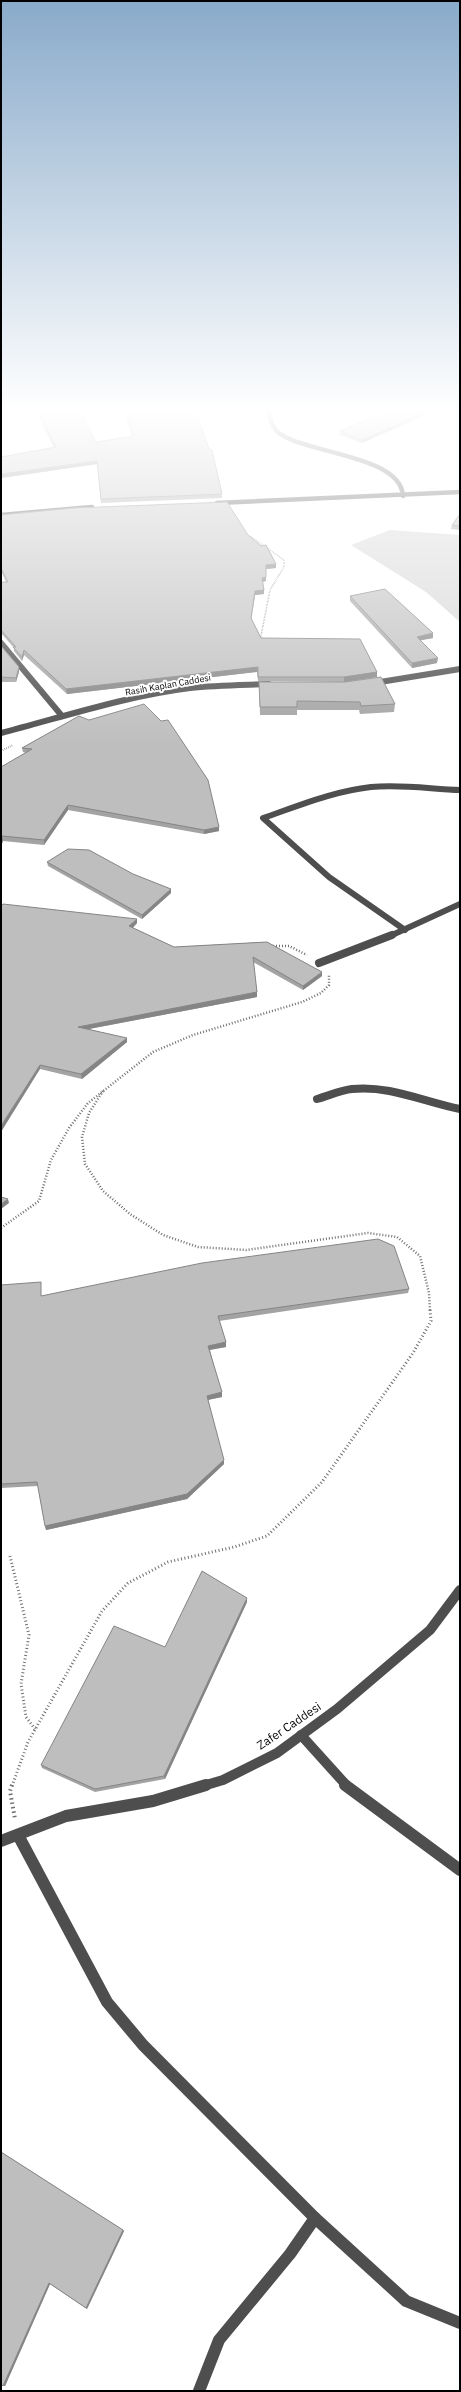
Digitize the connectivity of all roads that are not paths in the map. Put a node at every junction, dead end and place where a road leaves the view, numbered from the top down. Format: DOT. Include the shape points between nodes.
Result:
graph roads {
  1 [pos="1,643"];
  2 [pos="460,669"];
  3 [pos="274,684"];
  4 [pos="366,684"];
  5 [pos="62,716"];
  6 [pos="1,733"];
  7 [pos="460,790"];
  8 [pos="460,904"];
  9 [pos="405,930"];
  10 [pos="319,963"];
  11 [pos="318,1099"];
  12 [pos="460,1109"];
  13 [pos="460,1590"];
  14 [pos="300,1735"];
  15 [pos="18,1835"];
  16 [pos="1,1841"];
  17 [pos="460,1870"];
  18 [pos="315,2218"];
  19 [pos="460,2324"];
  20 [pos="199,2391"];
  1 -- 5 [label="street"];
  2 -- 4 [label="street"];
  3 -- 5 [label="street, Rasih Kaplan Caddesi" via="188,688"];
  5 -- 6 [label="street, Rasih Kaplan Caddesi"];
  7 -- 9 [label="street" via="400,786 362,789 328,796 263,818 325,874"];
  8 -- 9 [label="street"];
  9 -- 10 [label="street"];
  11 -- 12 [label="street" via="352,1090 391,1090 434,1104"];
  13 -- 14 [label="street, Zafer Caddesi" via="430,1630 337,1709"];
  14 -- 15 [label="street, Zafer Caddesi" via="277,1753 223,1780 153,1801 66,1816"];
  14 -- 17 [label="street" via="340,1781"];
  15 -- 16 [label="street, Zafer Caddesi"];
  15 -- 18 [label="street" via="107,2002 144,2045"];
  18 -- 19 [label="street" via="406,2301"];
  18 -- 20 [label="street" via="290,2254 219,2340"];
}
